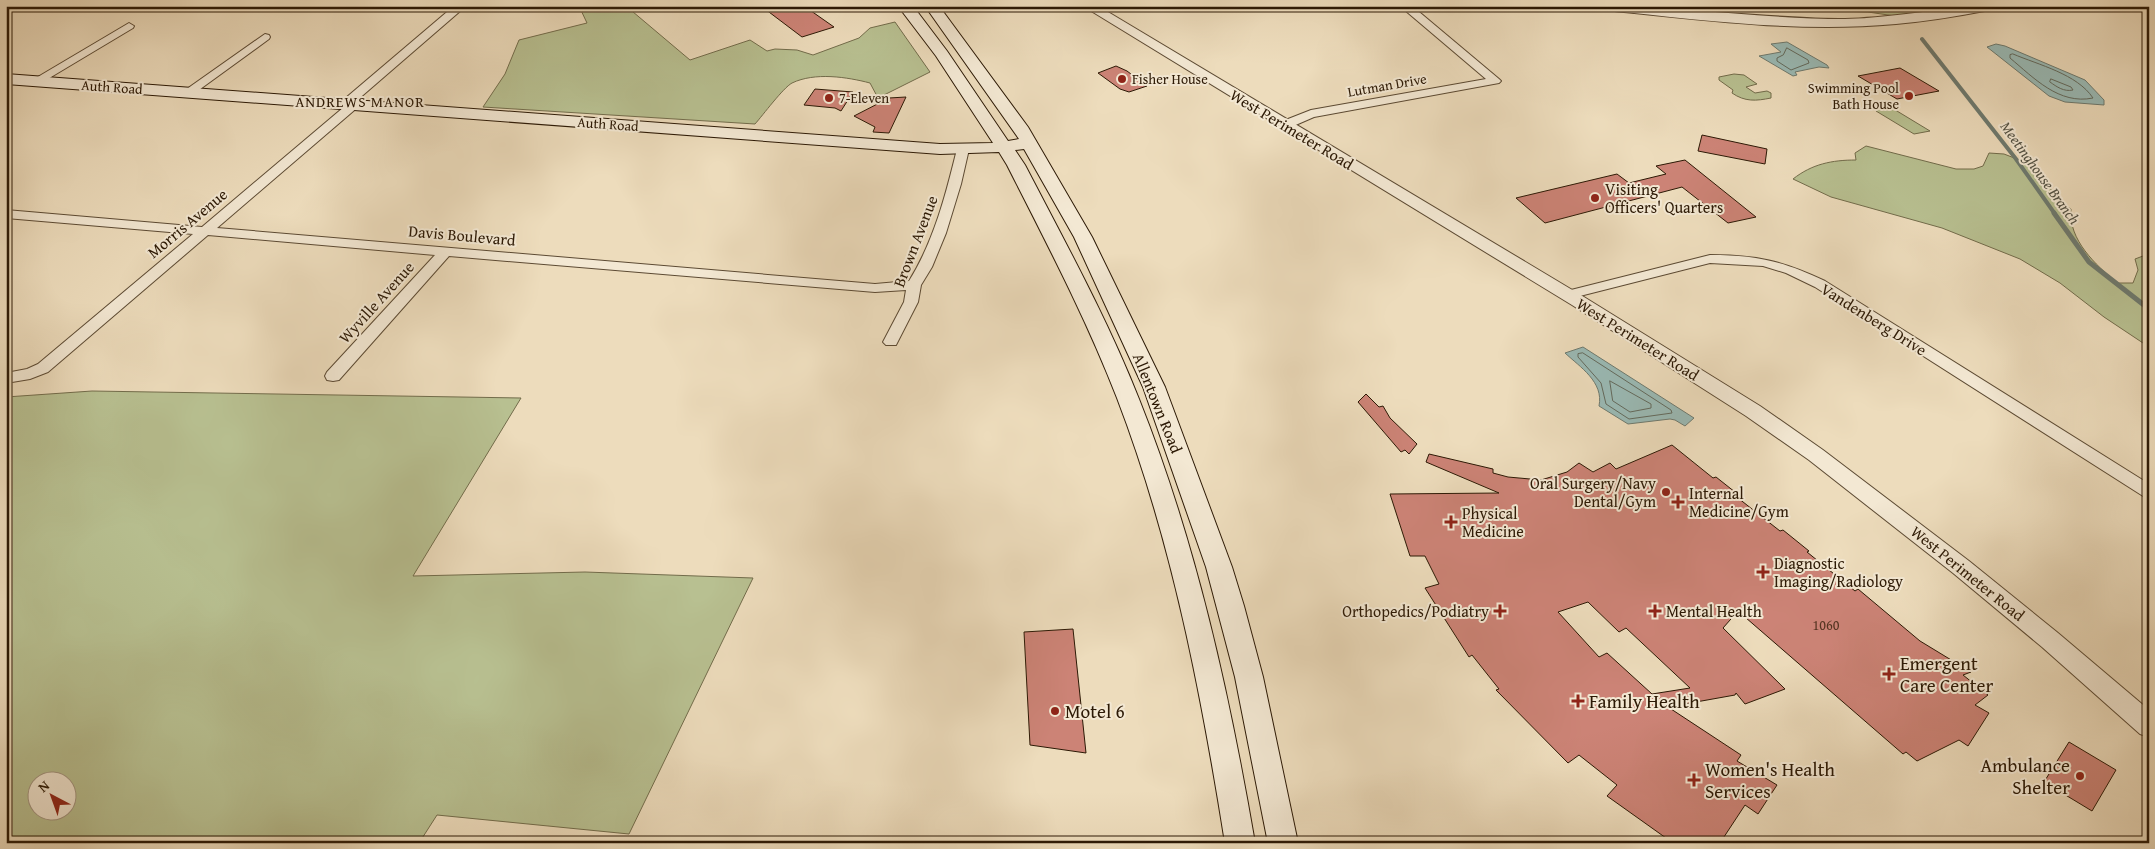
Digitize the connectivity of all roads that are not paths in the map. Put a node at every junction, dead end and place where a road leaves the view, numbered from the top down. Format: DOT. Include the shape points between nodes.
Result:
graph roads {
  1 [pos="461,6"];
  2 [pos="904,6"];
  3 [pos="932,6"];
  4 [pos="1089,6"];
  5 [pos="1405,6"];
  6 [pos="1605,6"];
  7 [pos="1990,6"];
  8 [pos="128,26"];
  9 [pos="265,37"];
  10 [pos="6,79"];
  11 [pos="36,81"];
  12 [pos="1495,81"];
  13 [pos="188,93"];
  14 [pos="349,105"];
  15 [pos="1287,124"];
  16 [pos="1028,143"];
  17 [pos="1005,147"];
  18 [pos="963,150"];
  19 [pos="6,214"];
  20 [pos="205,231"];
  21 [pos="446,252"];
  22 [pos="914,285"];
  23 [pos="1568,295"];
  24 [pos="891,342"];
  25 [pos="333,376"];
  26 [pos="6,378"];
  27 [pos="2149,492"];
  28 [pos="2149,726"];
  29 [pos="1240,843"];
  30 [pos="1283,843"];
  1 -- 14 [label="street, Morris Avenue"];
  2 -- 17 [label="main road, Allentown Road" via="942,54"];
  3 -- 16 [label="main road, Allentown Road"];
  4 -- 15 [label="street, West Perimeter Road"];
  5 -- 12 [label="street"];
  6 -- 7 [label="street" via="1754,19 1835,22 1918,19"];
  8 -- 11 [label="street, Auth Road"];
  9 -- 13 [label="street"];
  10 -- 11 [label="main road, Auth Road"];
  11 -- 13 [label="main road, Auth Road"];
  12 -- 15 [label="street, Lutman Drive" via="1310,114"];
  13 -- 14 [label="main road, Auth Road"];
  14 -- 18 [label="main road, Auth Road"];
  14 -- 20 [label="street, Morris Avenue"];
  15 -- 23 [label="street, West Perimeter Road"];
  16 -- 17 [label="main road, Auth Road"];
  16 -- 30 [label="main road, Allentown Road" via="1115,302 1176,444 1236,625"];
  17 -- 18 [label="main road, Auth Road"];
  17 -- 29 [label="main road, Allentown Road" via="1048,224 1089,310 1150,456 1194,609 1224,739"];
  18 -- 22 [label="street, Brown Avenue" via="944,218 925,267"];
  19 -- 20 [label="street, Davis Boulevard"];
  20 -- 21 [label="street, Davis Boulevard"];
  20 -- 26 [label="street, Morris Avenue" via="43,368"];
  21 -- 22 [label="street, Davis Boulevard" via="875,288"];
  21 -- 25 [label="street, Wyville Avenue"];
  22 -- 24 [label="street, Brown Avenue" via="911,302"];
  23 -- 27 [label="street, Vandenberg Drive" via="1710,259 1750,260 1783,267 1820,284"];
  23 -- 28 [label="street, West Perimeter Road" via="1753,411 1816,455 1961,567"];
}
